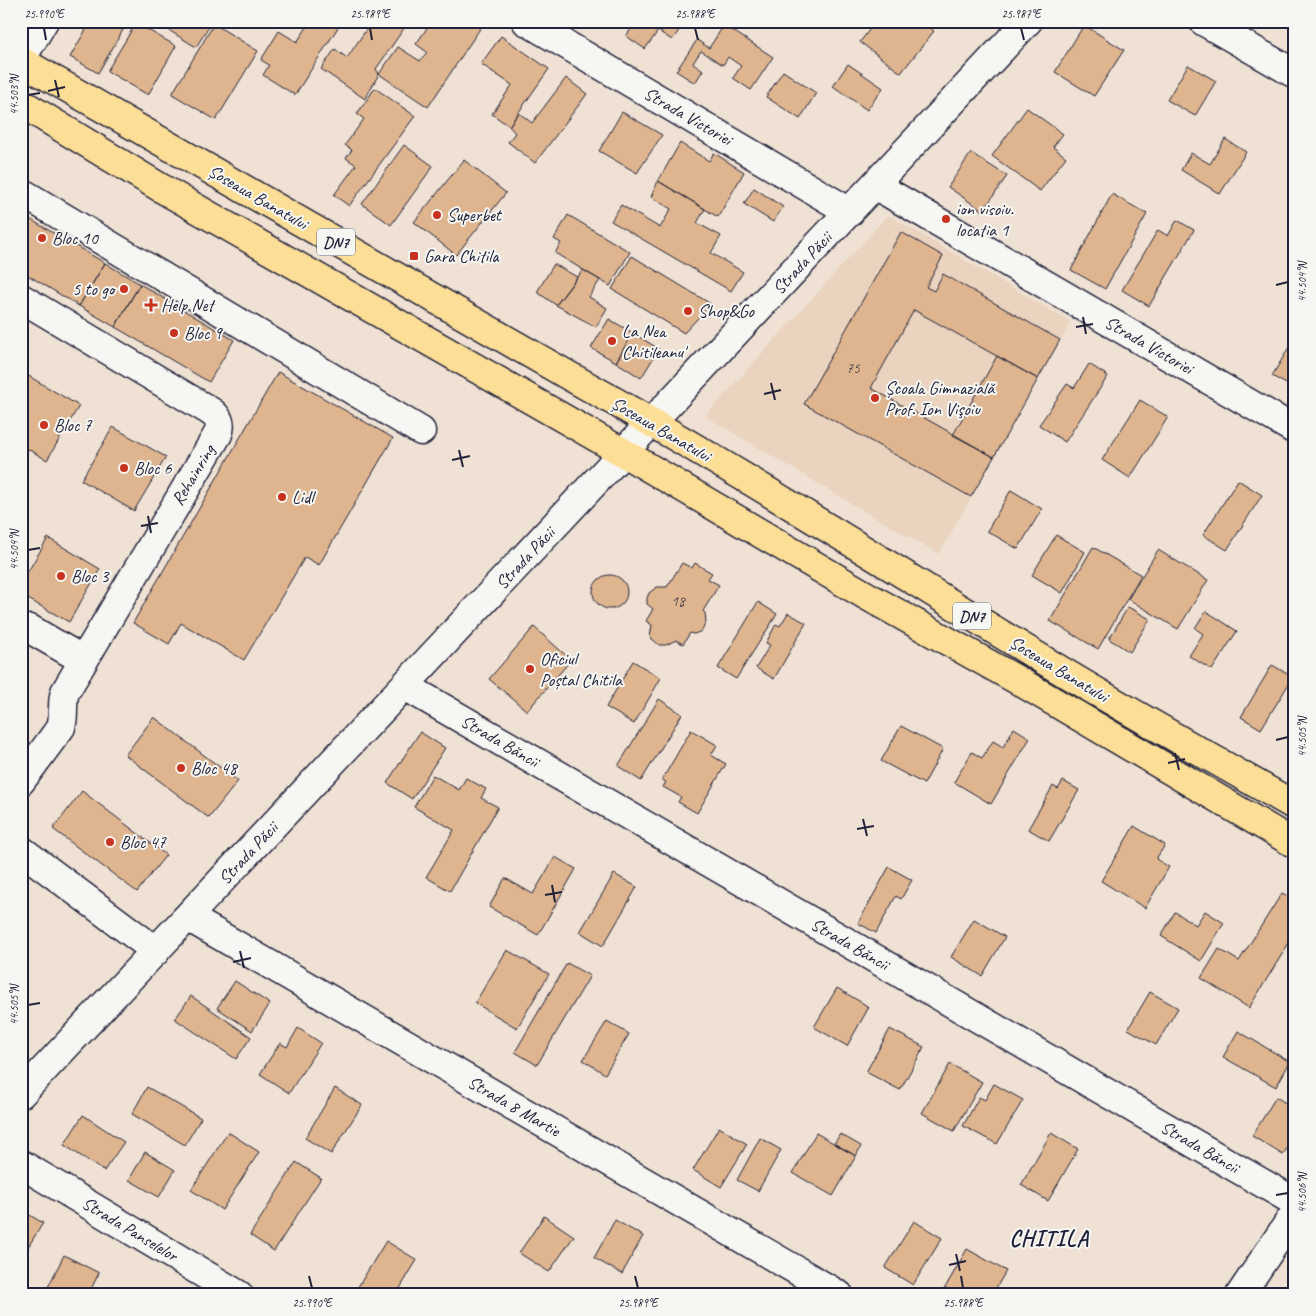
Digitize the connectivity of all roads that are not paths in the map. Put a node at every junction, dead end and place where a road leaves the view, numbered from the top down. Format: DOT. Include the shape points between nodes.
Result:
graph roads {
  1 [pos="44,21"];
  2 [pos="526,21"];
  3 [pos="1028,21"];
  4 [pos="1203,21"];
  5 [pos="21,60"];
  6 [pos="1295,74"];
  7 [pos="27,113"];
  8 [pos="875,185"];
  9 [pos="21,192"];
  10 [pos="850,212"];
  11 [pos="21,298"];
  12 [pos="652,422"];
  13 [pos="1295,430"];
  14 [pos="421,431"];
  15 [pos="624,453"];
  16 [pos="30,629"];
  17 [pos="83,660"];
  18 [pos="405,686"];
  19 [pos="21,781"];
  20 [pos="1295,806"];
  21 [pos="1295,844"];
  22 [pos="21,850"];
  23 [pos="188,917"];
  24 [pos="156,951"];
  25 [pos="21,1094"];
  26 [pos="21,1164"];
  27 [pos="1295,1202"];
  28 [pos="1295,1213"];
  29 [pos="1246,1293"];
  30 [pos="239,1295"];
  31 [pos="839,1295"];
  1 -- 5 [label="street"];
  2 -- 10 [label="street, Strada Victoriei"];
  3 -- 8 [label="street, Strada Păcii"];
  4 -- 6 [label="street"];
  5 -- 12 [label="main road, Șoseaua Banatului / DN7"];
  7 -- 15 [label="main road, Șoseaua Banatului / DN7"];
  8 -- 10 [label="street, Strada Păcii"];
  8 -- 13 [label="street, Strada Victoriei"];
  9 -- 14 [label="street"];
  10 -- 12 [label="street, Strada Păcii"];
  11 -- 17 [label="street, Rehainring" via="210,411 219,420 218,434"];
  12 -- 15 [label="street, Strada Păcii"];
  12 -- 20 [label="main road, Șoseaua Banatului / DN7" via="1034,655"];
  15 -- 18 [label="street, Strada Păcii"];
  15 -- 21 [label="main road, Șoseaua Banatului / DN7" via="867,596 1019,680"];
  16 -- 17 [label="street"];
  17 -- 19 [label="street, Rehainring" via="62,698 61,727"];
  18 -- 23 [label="street, Strada Păcii"];
  18 -- 27 [label="street, Strada Băncii"];
  22 -- 24 [label="street"];
  23 -- 24 [label="street, Strada Păcii"];
  23 -- 31 [label="street, Strada 8 Martie"];
  24 -- 25 [label="street, Strada Păcii"];
  26 -- 30 [label="street, Strada Panselelor"];
  28 -- 29 [label="street"];
}
